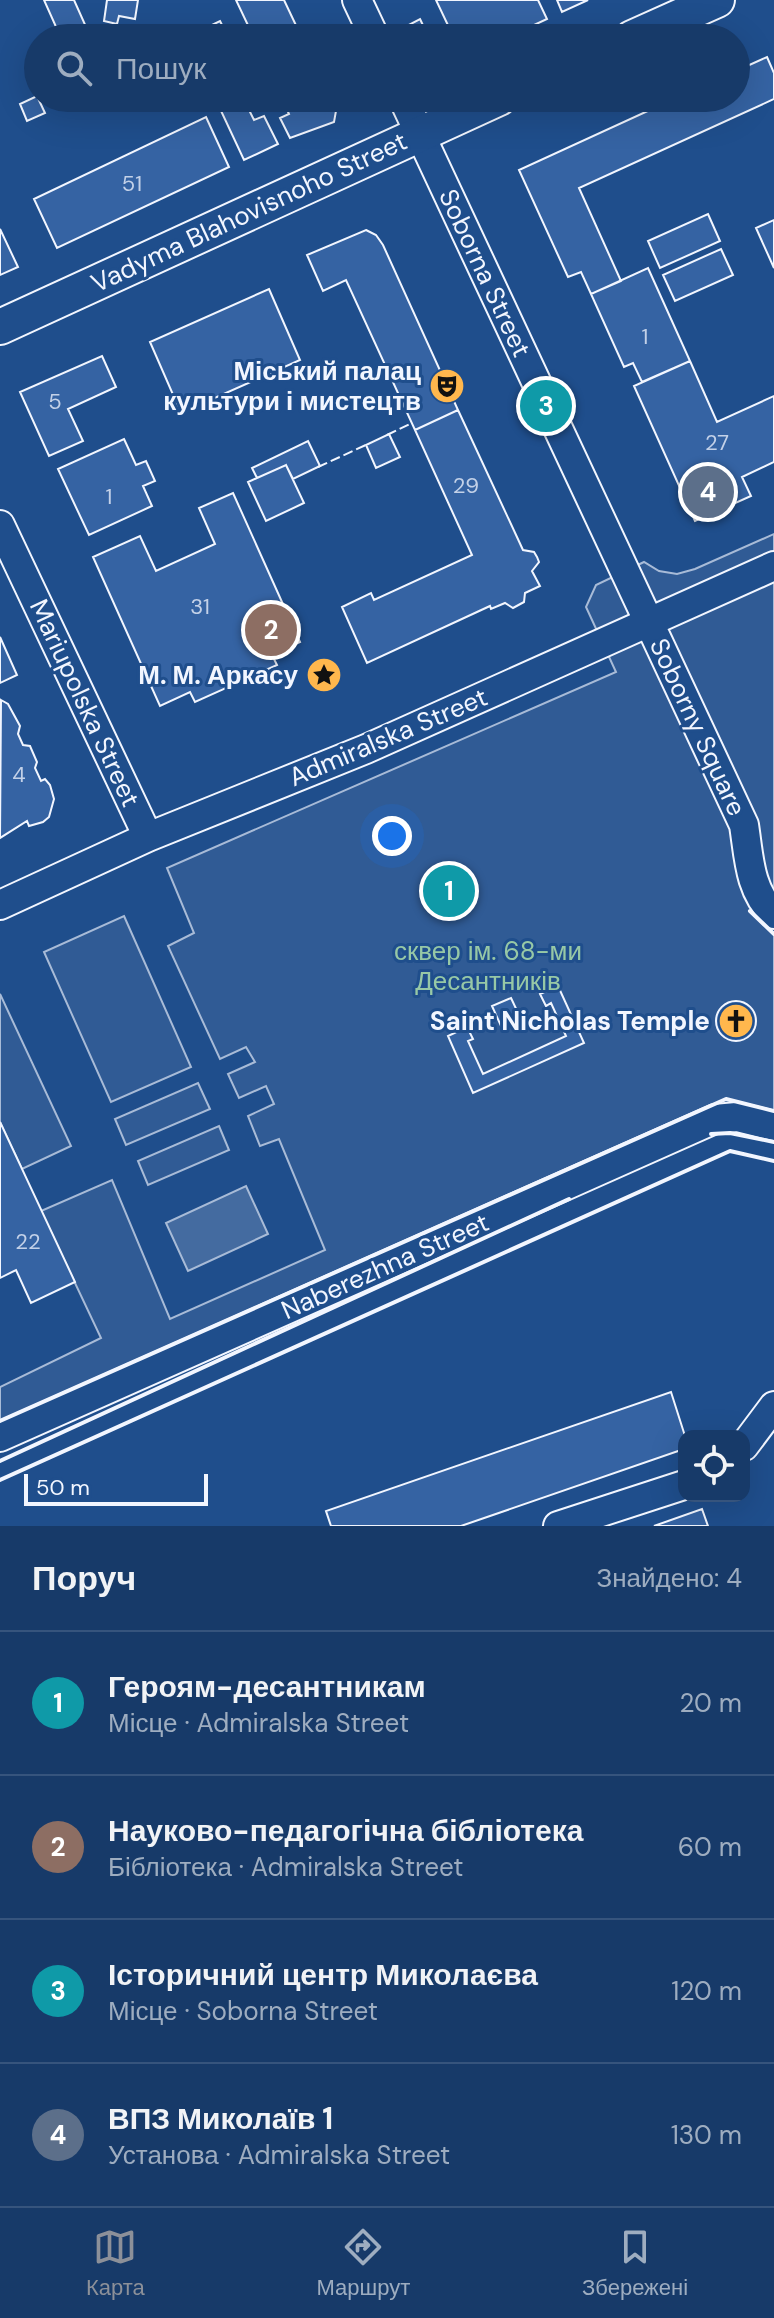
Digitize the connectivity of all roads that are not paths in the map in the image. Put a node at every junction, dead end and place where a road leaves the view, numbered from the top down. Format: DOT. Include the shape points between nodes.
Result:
graph roads {
  1 [pos="357,0"];
  2 [pos="717,0"];
  3 [pos="368,24"];
  4 [pos="663,24"];
  5 [pos="410,112"];
  6 [pos="467,112"];
  7 [pos="420,133"];
  8 [pos="0,327"];
  9 [pos="0,525"];
  10 [pos="774,566"];
  11 [pos="648,622"];
  12 [pos="148,837"];
  13 [pos="0,905"];
  14 [pos="774,914"];
  15 [pos="774,1126"];
  16 [pos="774,1406"];
  17 [pos="0,1437"];
  18 [pos="750,1438"];
  19 [pos="678,1487"];
  20 [pos="558,1526"];
  1 -- 3 [label="street"];
  2 -- 4 [label="main road"];
  5 -- 7 [label="street, Soborna Street"];
  6 -- 7 [label="main road, Vadyma Blahovisnoho Street"];
  7 -- 8 [label="main road, Vadyma Blahovisnoho Street"];
  7 -- 11 [label="street, Soborna Street"];
  9 -- 12 [label="street, Mariupolska Street"];
  10 -- 11 [label="street, Admiralska Street"];
  11 -- 12 [label="street, Admiralska Street" via="366,749"];
  11 -- 14 [label="street, Soborny Square" via="744,825 752,880"];
  12 -- 13 [label="street, Admiralska Street"];
  15 -- 17 [label="street, Naberezhna Street" via="737,1117 715,1119"];
  16 -- 18 [label="street"];
  19 -- 20 [label="street"];
}
